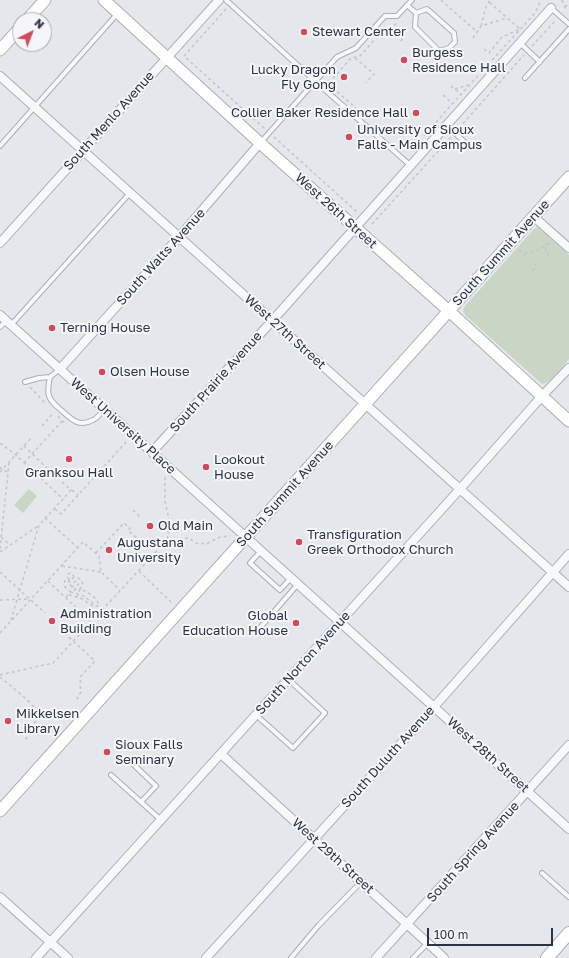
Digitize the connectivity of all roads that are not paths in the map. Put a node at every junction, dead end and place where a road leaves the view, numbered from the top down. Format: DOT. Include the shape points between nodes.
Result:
graph roads {
  1 [pos="45,0"];
  2 [pos="104,0"];
  3 [pos="219,0"];
  4 [pos="226,0"];
  5 [pos="412,0"];
  6 [pos="407,5"];
  7 [pos="551,8"];
  8 [pos="34,12"];
  9 [pos="118,13"];
  10 [pos="416,13"];
  11 [pos="569,24"];
  12 [pos="569,29"];
  13 [pos="12,37"];
  14 [pos="519,43"];
  15 [pos="0,50"];
  16 [pos="167,57"];
  17 [pos="540,62"];
  18 [pos="0,76"];
  19 [pos="526,78"];
  20 [pos="315,81"];
  21 [pos="34,107"];
  22 [pos="446,125"];
  23 [pos="260,143"];
  24 [pos="0,146"];
  25 [pos="470,148"];
  26 [pos="83,151"];
  27 [pos="410,165"];
  28 [pos="569,177"];
  29 [pos="130,193"];
  30 [pos="534,217"];
  31 [pos="355,228"];
  32 [pos="179,237"];
  33 [pos="0,243"];
  34 [pos="569,248"];
  35 [pos="449,311"];
  36 [pos="6,320"];
  37 [pos="272,321"];
  38 [pos="0,327"];
  39 [pos="569,368"];
  40 [pos="60,369"];
  41 [pos="50,377"];
  42 [pos="25,382"];
  43 [pos="542,396"];
  44 [pos="365,404"];
  45 [pos="104,409"];
  46 [pos="569,421"];
  47 [pos="152,452"];
  48 [pos="460,489"];
  49 [pos="246,537"];
  50 [pos="261,551"];
  51 [pos="569,554"];
  52 [pos="552,572"];
  53 [pos="291,578"];
  54 [pos="298,584"];
  55 [pos="569,588"];
  56 [pos="340,622"];
  57 [pos="259,629"];
  58 [pos="288,679"];
  59 [pos="434,707"];
  60 [pos="256,715"];
  61 [pos="569,745"];
  62 [pos="221,754"];
  63 [pos="134,765"];
  64 [pos="112,775"];
  65 [pos="527,791"];
  66 [pos="141,802"];
  67 [pos="0,811"];
  68 [pos="161,820"];
  69 [pos="569,829"];
  70 [pos="314,839"];
  71 [pos="542,872"];
  72 [pos="361,882"];
  73 [pos="569,897"];
  74 [pos="1,899"];
  75 [pos="407,924"];
  76 [pos="569,933"];
  77 [pos="50,942"];
  78 [pos="428,943"];
  79 [pos="36,958"];
  80 [pos="68,958"];
  81 [pos="206,958"];
  82 [pos="290,958"];
  83 [pos="376,958"];
  84 [pos="413,958"];
  85 [pos="444,958"];
  86 [pos="547,958"];
  1 -- 8 [label="street"];
  2 -- 9 [label="street, West 26th Street"];
  3 -- 16 [label="street, South Menlo Avenue"];
  4 -- 20 [label="lane"];
  5 -- 6 [label="lane"];
  6 -- 10 [label="lane"];
  6 -- 20 [label="lane" via="397,16 385,16 356,48 337,57"];
  7 -- 11 [label="lane"];
  7 -- 14 [label="street, South Prairie Avenue"];
  9 -- 16 [label="street, West 26th Street"];
  9 -- 21 [label="lane"];
  10 -- 10 [label="lane" via="427,9 454,33 455,42 449,48 439,51 415,26"];
  12 -- 17 [label="lane"];
  13 -- 15 [label="street"];
  14 -- 17 [label="lane"];
  14 -- 22 [label="street, South Prairie Avenue"];
  16 -- 23 [label="street, West 26th Street"];
  16 -- 26 [label="street, South Menlo Avenue"];
  17 -- 19 [label="lane"];
  18 -- 21 [label="street, West 27th Street"];
  20 -- 23 [label="lane"];
  20 -- 27 [label="lane"];
  21 -- 24 [label="lane"];
  21 -- 26 [label="street, West 27th Street"];
  22 -- 25 [label="lane"];
  22 -- 27 [label="street, South Prairie Avenue"];
  23 -- 31 [label="street, West 26th Street"];
  23 -- 32 [label="street, South Walts Avenue"];
  26 -- 29 [label="street, West 27th Street"];
  26 -- 33 [label="street, South Menlo Avenue"];
  27 -- 31 [label="street, South Prairie Avenue"];
  28 -- 30 [label="street, South Summit Avenue"];
  29 -- 32 [label="street, West 27th Street"];
  29 -- 36 [label="lane"];
  30 -- 34 [label="street"];
  30 -- 35 [label="street, South Summit Avenue"];
  31 -- 35 [label="street, West 26th Street"];
  31 -- 37 [label="street, South Prairie Avenue"];
  32 -- 37 [label="street, West 27th Street"];
  32 -- 40 [label="street, South Walts Avenue"];
  35 -- 43 [label="street, West 26th Street"];
  35 -- 44 [label="street, South Summit Avenue"];
  36 -- 38 [label="lane"];
  36 -- 40 [label="street, West University Place"];
  37 -- 44 [label="street, West 27th Street"];
  37 -- 47 [label="street, South Prairie Avenue"];
  39 -- 43 [label="street, South Norton Avenue"];
  40 -- 41 [label="lane"];
  40 -- 45 [label="street, West University Place"];
  41 -- 42 [label="lane"];
  41 -- 45 [label="lane" via="48,388 52,403 73,421 86,423 95,420"];
  43 -- 46 [label="street, West 26th Street"];
  43 -- 48 [label="street, South Norton Avenue"];
  44 -- 48 [label="street, West 27th Street"];
  44 -- 49 [label="street, South Summit Avenue"];
  45 -- 47 [label="street, West University Place"];
  47 -- 49 [label="street, West University Place"];
  48 -- 52 [label="street, West 27th Street"];
  48 -- 56 [label="street, South Norton Avenue"];
  49 -- 50 [label="street, West 28th Street"];
  49 -- 67 [label="street, South Summit Avenue"];
  50 -- 53 [label="street, West 28th Street"];
  50 -- 53 [label="lane" via="250,563 280,590"];
  51 -- 52 [label="street, South Duluth Avenue"];
  52 -- 55 [label="street, West 27th Street"];
  52 -- 59 [label="street, South Duluth Avenue"];
  53 -- 54 [label="street, West 28th Street"];
  54 -- 56 [label="street, West 28th Street"];
  54 -- 57 [label="lane"];
  56 -- 58 [label="street, South Norton Avenue"];
  56 -- 59 [label="street, West 28th Street"];
  58 -- 60 [label="street, South Norton Avenue"];
  58 -- 60 [label="lane" via="325,713 294,748"];
  59 -- 65 [label="street, West 28th Street"];
  59 -- 70 [label="street, South Duluth Avenue"];
  60 -- 62 [label="street, South Norton Avenue"];
  61 -- 65 [label="street, South Spring Avenue"];
  62 -- 68 [label="street, South Norton Avenue"];
  62 -- 70 [label="street, West 29th Street"];
  63 -- 66 [label="lane" via="156,786"];
  64 -- 66 [label="lane"];
  65 -- 69 [label="street, West 28th Street"];
  65 -- 75 [label="street, South Spring Avenue"];
  66 -- 68 [label="lane"];
  68 -- 77 [label="street, South Norton Avenue"];
  70 -- 72 [label="street, West 29th Street"];
  70 -- 81 [label="street, South Duluth Avenue"];
  71 -- 73 [label="lane"];
  72 -- 75 [label="street, West 29th Street"];
  72 -- 82 [label="lane"];
  74 -- 77 [label="street"];
  75 -- 78 [label="street, West 29th Street"];
  75 -- 83 [label="street, South Spring Avenue"];
  76 -- 86 [label="main road"];
  77 -- 79 [label="street, South Norton Avenue"];
  77 -- 80 [label="street"];
  78 -- 84 [label="lane"];
  78 -- 85 [label="street, West 29th Street"];
}
